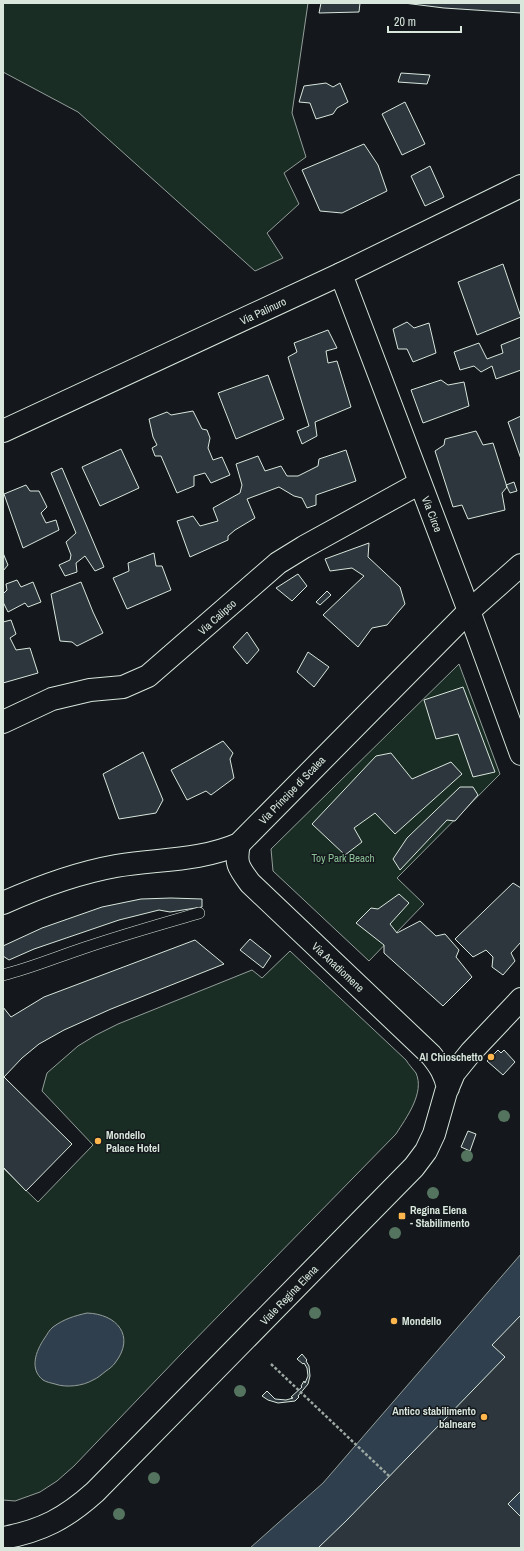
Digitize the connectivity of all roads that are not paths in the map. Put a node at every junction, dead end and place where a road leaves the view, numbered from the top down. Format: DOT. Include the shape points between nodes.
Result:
graph roads {
  1 [pos="521,186"];
  2 [pos="341,274"];
  3 [pos="3,432"];
  4 [pos="420,484"];
  5 [pos="521,565"];
  6 [pos="469,611"];
  7 [pos="3,722"];
  8 [pos="521,754"];
  9 [pos="239,844"];
  10 [pos="3,904"];
  11 [pos="199,913"];
  12 [pos="3,976"];
  13 [pos="521,999"];
  14 [pos="448,1088"];
  15 [pos="3,1538"];
  1 -- 2 [label="street, Via Palinuro"];
  2 -- 3 [label="street, Via Palinuro"];
  2 -- 4 [label="street, Via Circe"];
  4 -- 6 [label="street, Via Circe"];
  4 -- 7 [label="street, Via Calipso" via="278,563 148,676 123,687 90,690 52,699"];
  5 -- 6 [label="street, Via Principe di Scalea"];
  6 -- 8 [label="street, Via Circe"];
  6 -- 9 [label="street, Via Principe di Scalea"];
  9 -- 10 [label="street, Via Principe di Scalea" via="206,855 89,871 43,886"];
  9 -- 14 [label="street, Via Anadiomene" via="236,857 240,870 250,883 431,1055 446,1076"];
  11 -- 12 [label="lane" via="135,931"];
  13 -- 14 [label="street, Viale Regina Elena" via="462,1061"];
  14 -- 15 [label="street, Viale Regina Elena" via="434,1134 414,1167 116,1472 87,1500 63,1518 26,1533"];
}
